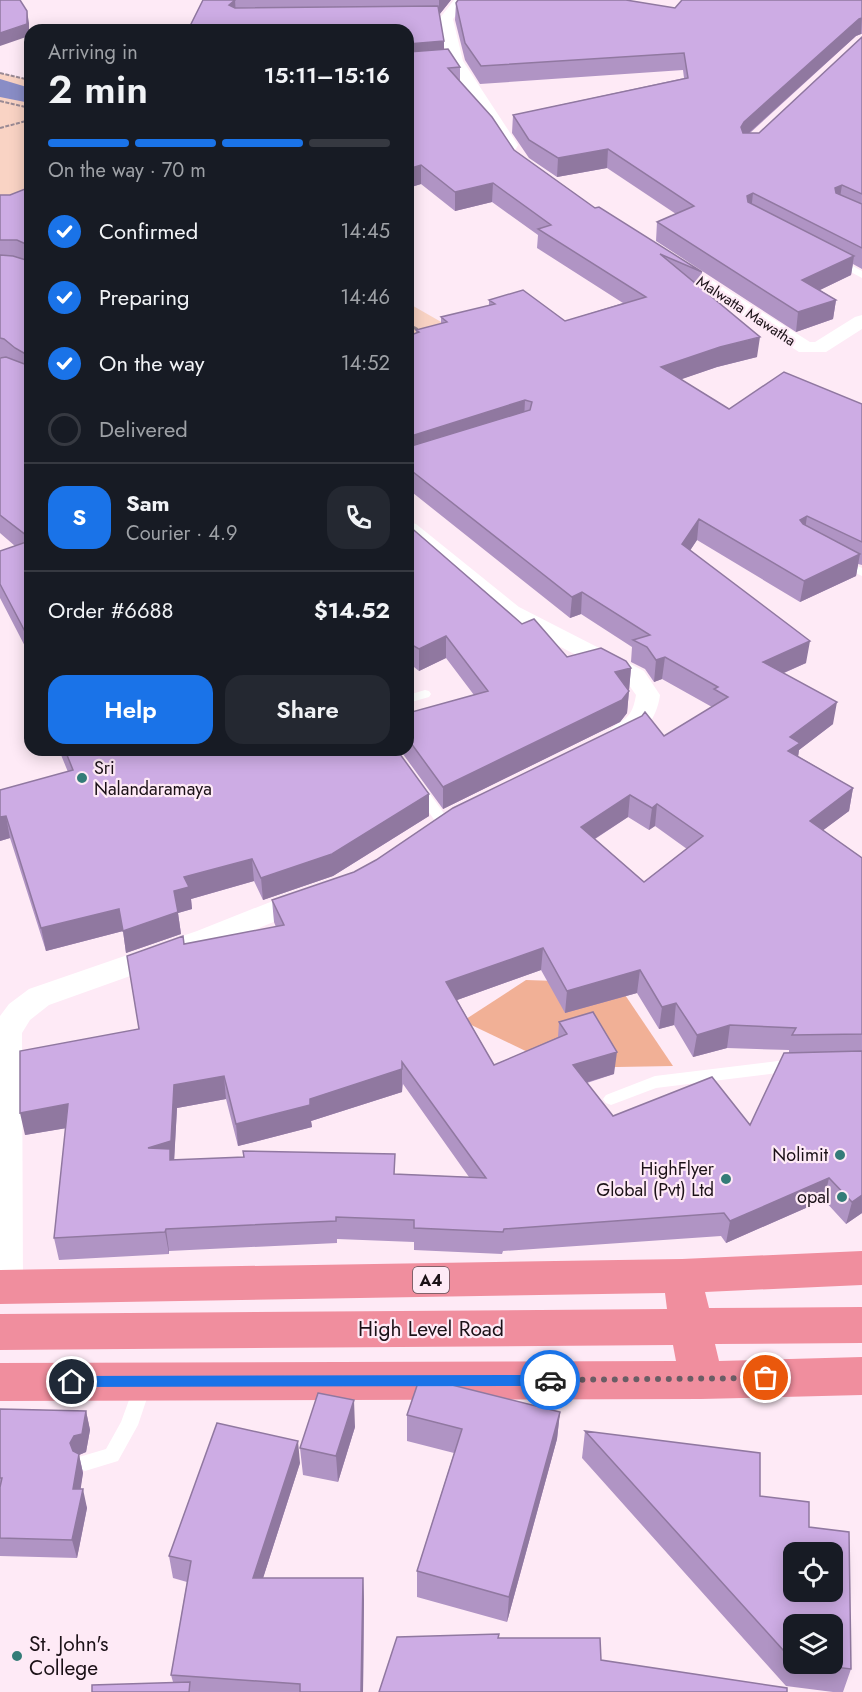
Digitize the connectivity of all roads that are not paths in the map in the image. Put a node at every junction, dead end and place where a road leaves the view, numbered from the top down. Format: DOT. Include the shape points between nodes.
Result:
graph roads {
  1 [pos="462,0"];
  2 [pos="521,163"];
  3 [pos="660,254"];
  4 [pos="832,259"];
  5 [pos="862,275"];
  6 [pos="862,321"];
  7 [pos="414,535"];
  8 [pos="833,558"];
  9 [pos="862,573"];
  10 [pos="425,694"];
  11 [pos="414,697"];
  12 [pos="599,746"];
  13 [pos="410,777"];
  14 [pos="443,823"];
  15 [pos="333,889"];
  16 [pos="806,1065"];
  17 [pos="611,1099"];
  18 [pos="862,1268"];
  19 [pos="682,1276"];
  20 [pos="3,1287"];
  21 [pos="862,1325"];
  22 [pos="0,1332"];
  23 [pos="862,1376"];
  24 [pos="701,1380"];
  25 [pos="144,1381"];
  26 [pos="0,1382"];
  27 [pos="85,1463"];
  1 -- 2 [label="street" via="440,19 449,61"];
  3 -- 6 [label="street, Malwatta Mawatha" via="806,348 819,348"];
  4 -- 5 [label="lane"];
  7 -- 12 [label="street" via="511,612 635,676 648,695 647,711 630,730"];
  8 -- 9 [label="lane"];
  10 -- 11 [label="lane"];
  13 -- 14 [label="lane"];
  15 -- 20 [label="street" via="39,997 20,1010 7,1033"];
  16 -- 17 [label="lane" via="655,1082"];
  18 -- 19 [label="highway, A4"];
  19 -- 20 [label="highway, A4"];
  19 -- 24 [label="highway"];
  21 -- 22 [label="highway, High Level Road"];
  23 -- 24 [label="highway"];
  24 -- 25 [label="highway"];
  25 -- 26 [label="highway"];
  25 -- 27 [label="lane" via="129,1425 112,1455"];
}
